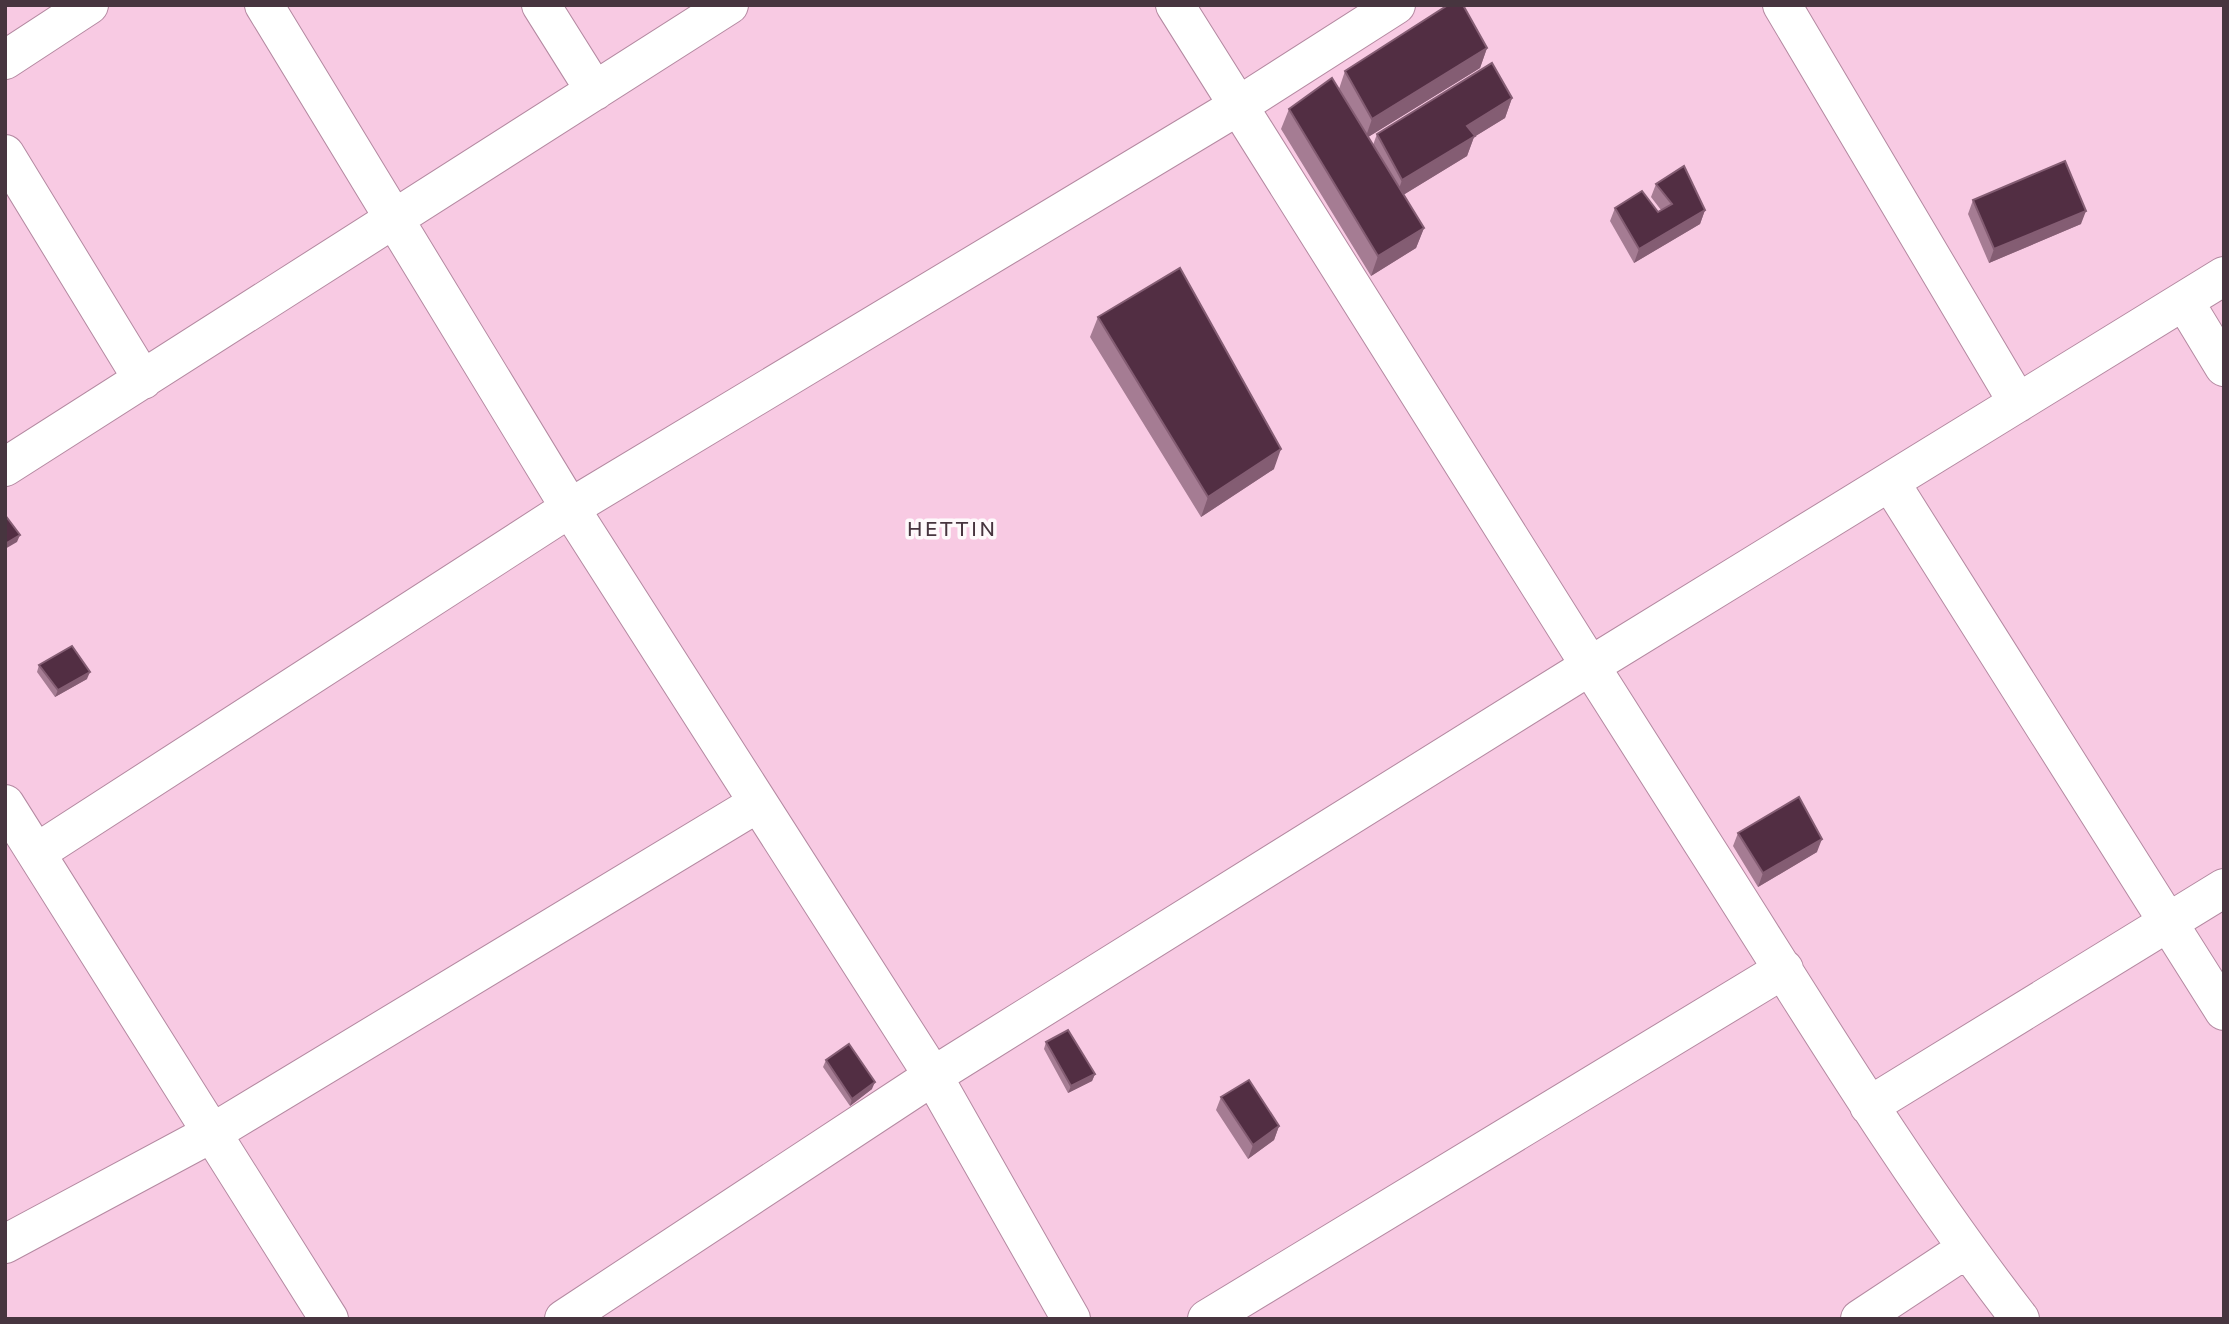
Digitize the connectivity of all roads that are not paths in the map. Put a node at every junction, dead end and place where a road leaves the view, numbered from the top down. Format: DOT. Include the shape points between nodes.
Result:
graph roads {
  1 [pos="89,5"];
  2 [pos="264,5"];
  3 [pos="541,5"];
  4 [pos="729,5"];
  5 [pos="1175,5"];
  6 [pos="1396,5"];
  7 [pos="1782,5"];
  8 [pos="5,60"];
  9 [pos="595,91"];
  10 [pos="1238,106"];
  11 [pos="5,153"];
  12 [pos="393,221"];
  13 [pos="2224,276"];
  14 [pos="2184,301"];
  15 [pos="2224,367"];
  16 [pos="143,380"];
  17 [pos="2018,403"];
  18 [pos="5,467"];
  19 [pos="1890,482"];
  20 [pos="570,508"];
  21 [pos="1590,666"];
  22 [pos="758,803"];
  23 [pos="5,804"];
  24 [pos="36,853"];
  25 [pos="2224,888"];
  26 [pos="2169,922"];
  27 [pos="1784,970"];
  28 [pos="2224,1011"];
  29 [pos="933,1076"];
  30 [pos="1870,1106"];
  31 [pos="212,1133"];
  32 [pos="5,1244"];
  33 [pos="1966,1249"];
  34 [pos="329,1319"];
  35 [pos="564,1319"];
  36 [pos="1071,1319"];
  37 [pos="1208,1319"];
  38 [pos="1860,1319"];
  39 [pos="2020,1319"];
  1 -- 8 [label="street"];
  2 -- 12 [label="street"];
  3 -- 9 [label="street"];
  4 -- 9 [label="street"];
  5 -- 10 [label="street"];
  6 -- 10 [label="street"];
  7 -- 17 [label="street"];
  9 -- 12 [label="street"];
  10 -- 20 [label="street"];
  10 -- 21 [label="street"];
  11 -- 16 [label="street"];
  12 -- 16 [label="street"];
  12 -- 20 [label="street"];
  13 -- 14 [label="street"];
  14 -- 15 [label="street"];
  14 -- 17 [label="street"];
  16 -- 18 [label="street"];
  17 -- 19 [label="street"];
  19 -- 21 [label="street"];
  19 -- 26 [label="street"];
  20 -- 22 [label="street"];
  20 -- 24 [label="street"];
  21 -- 27 [label="street"];
  21 -- 29 [label="street"];
  22 -- 29 [label="street"];
  22 -- 31 [label="street"];
  23 -- 24 [label="street"];
  24 -- 31 [label="street"];
  25 -- 26 [label="street"];
  26 -- 28 [label="street"];
  26 -- 30 [label="street"];
  27 -- 30 [label="street"];
  27 -- 37 [label="street"];
  29 -- 35 [label="street"];
  29 -- 36 [label="street"];
  30 -- 33 [label="street"];
  31 -- 32 [label="street"];
  31 -- 34 [label="street"];
  33 -- 38 [label="street"];
  33 -- 39 [label="street"];
}
